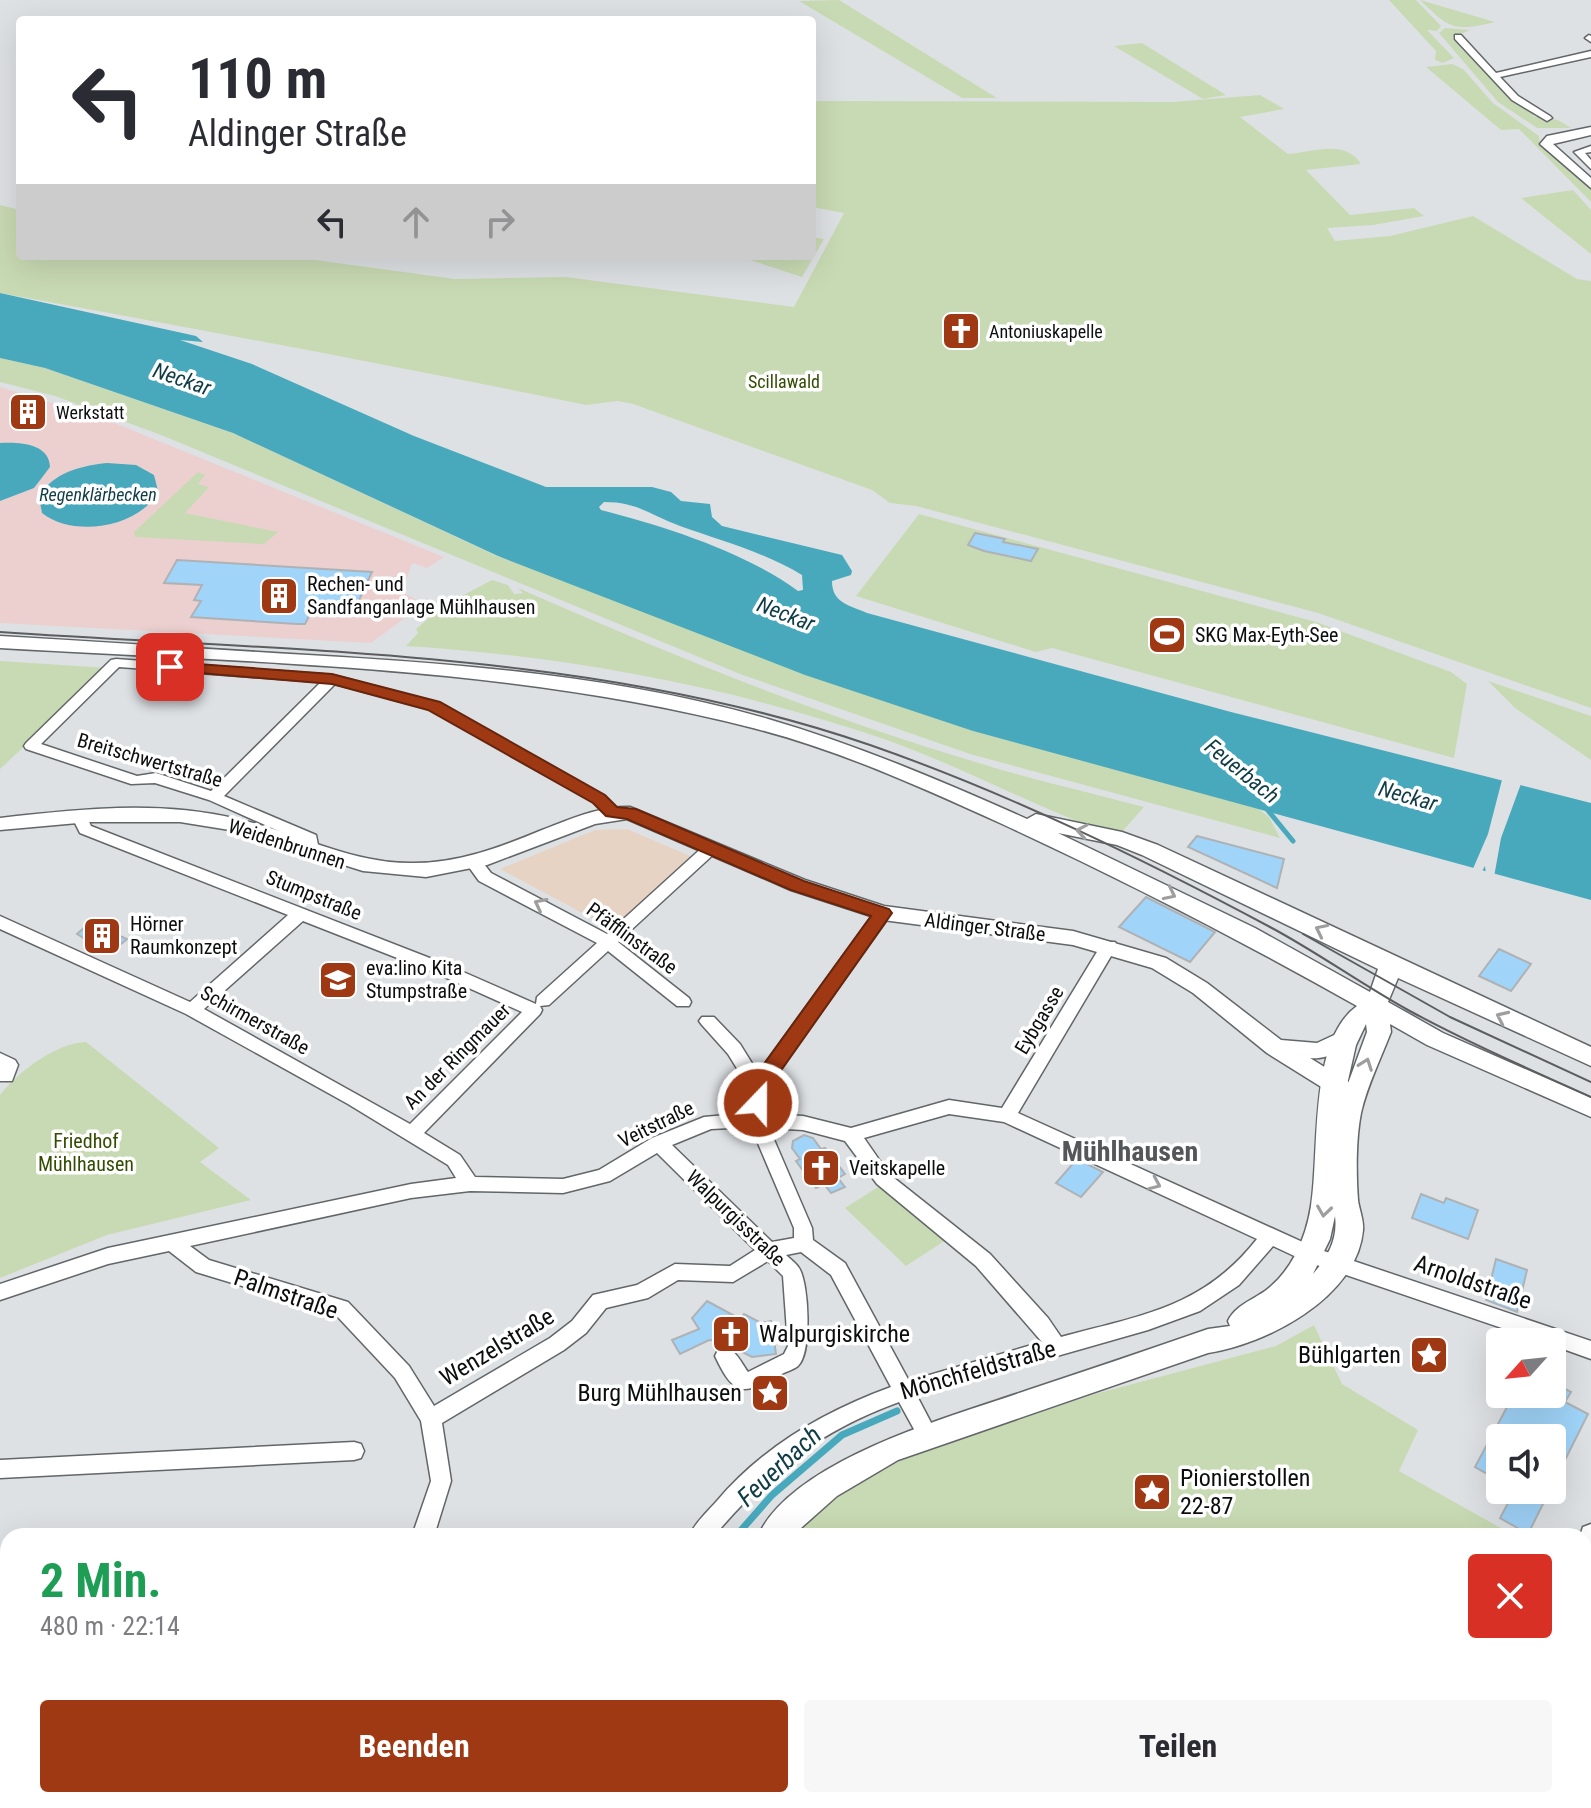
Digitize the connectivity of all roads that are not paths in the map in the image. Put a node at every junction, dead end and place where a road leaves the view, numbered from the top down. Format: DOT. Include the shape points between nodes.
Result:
graph roads {
  1 [pos="1458,37"];
  2 [pos="1591,54"];
  3 [pos="1493,76"];
  4 [pos="1547,118"];
  5 [pos="1591,131"];
  6 [pos="1591,149"];
  7 [pos="1591,166"];
  8 [pos="1591,184"];
  9 [pos="0,642"];
  10 [pos="116,663"];
  11 [pos="332,679"];
  12 [pos="214,797"];
  13 [pos="973,802"];
  14 [pos="613,812"];
  15 [pos="81,819"];
  16 [pos="0,824"];
  17 [pos="710,849"];
  18 [pos="311,850"];
  19 [pos="474,863"];
  20 [pos="301,913"];
  21 [pos="883,913"];
  22 [pos="0,922"];
  23 [pos="606,944"];
  24 [pos="1109,946"];
  25 [pos="1391,965"];
  26 [pos="683,1002"];
  27 [pos="1375,1004"];
  28 [pos="538,1006"];
  29 [pos="192,1010"];
  30 [pos="708,1021"];
  31 [pos="1379,1032"];
  32 [pos="1427,1035"];
  33 [pos="1347,1037"];
  34 [pos="1275,1047"];
  35 [pos="1591,1057"];
  36 [pos="758,1087"];
  37 [pos="1344,1091"];
  38 [pos="1591,1108"];
  39 [pos="1007,1116"];
  40 [pos="757,1120"];
  41 [pos="412,1133"];
  42 [pos="851,1135"];
  43 [pos="658,1143"];
  44 [pos="470,1184"];
  45 [pos="1271,1235"];
  46 [pos="171,1242"];
  47 [pos="804,1244"];
  48 [pos="770,1250"];
  49 [pos="1312,1255"];
  50 [pos="1338,1264"];
  51 [pos="0,1292"];
  52 [pos="1208,1341"];
  53 [pos="1057,1348"];
  54 [pos="1591,1350"];
  55 [pos="725,1356"];
  56 [pos="905,1390"];
  57 [pos="431,1419"];
  58 [pos="928,1436"];
  59 [pos="354,1451"];
  60 [pos="0,1469"];
  61 [pos="426,1528"];
  62 [pos="707,1528"];
  63 [pos="781,1528"];
  1 -- 3 [label="street"];
  2 -- 3 [label="street"];
  3 -- 4 [label="street"];
  5 -- 8 [label="street" via="1551,138 1546,144"];
  6 -- 7 [label="street" via="1579,152"];
  9 -- 13 [label="main road" via="413,667 556,682 762,724"];
  10 -- 11 [label="street, Aldinger Straße"];
  10 -- 12 [label="street, Breitschwertstraße" via="31,746 136,781 156,778"];
  11 -- 12 [label="street"];
  11 -- 14 [label="street, Aldinger Straße" via="434,706 599,799"];
  12 -- 18 [label="street, Breitschwertstraße" via="311,839"];
  25 -- 13 [label="main road, one-way" via="1122,839"];
  13 -- 27 [label="main road, one-way" via="1187,902"];
  14 -- 17 [label="street, Aldinger Straße" via="630,813"];
  14 -- 19 [label="street, Weidenbrunnen"];
  15 -- 16 [label="street, Weidenbrunnen"];
  15 -- 18 [label="street, Weidenbrunnen" via="196,819 237,825"];
  15 -- 20 [label="street, Stumpstraße" via="85,829"];
  17 -- 21 [label="street, Aldinger Straße"];
  17 -- 23 [label="street, An der Ringmauer"];
  18 -- 19 [label="street, Weidenbrunnen" via="351,865 410,871"];
  23 -- 19 [label="street, Pfäfflinstraße, one-way" via="594,932 485,877"];
  20 -- 28 [label="street, Stumpstraße"];
  20 -- 29 [label="street"];
  21 -- 24 [label="street, Aldinger Straße"];
  21 -- 36 [label="street"];
  22 -- 29 [label="street, Schirmerstraße"];
  23 -- 26 [label="street, Pfäfflinstraße"];
  23 -- 28 [label="street, An der Ringmauer"];
  24 -- 34 [label="street, Aldinger Straße" via="1159,963"];
  24 -- 39 [label="street, Eybgasse"];
  25 -- 27 [label="main road, Mönchfeldstraße"];
  35 -- 25 [label="main road, one-way"];
  27 -- 31 [label="main road"];
  27 -- 32 [label="main road"];
  27 -- 33 [label="main road, Mönchfeldstraße" via="1356,1020"];
  28 -- 41 [label="street, An der Ringmauer"];
  29 -- 41 [label="street, Schirmerstraße"];
  30 -- 36 [label="street"];
  31 -- 32 [label="main road"];
  37 -- 31 [label="main road, one-way"];
  32 -- 38 [label="main road"];
  33 -- 34 [label="street" via="1319,1051"];
  33 -- 37 [label="main road, Mönchfeldstraße"];
  34 -- 37 [label="street, Aldinger Straße"];
  36 -- 40 [label="street"];
  37 -- 49 [label="main road, Mönchfeldstraße, one-way"];
  37 -- 50 [label="main road, Mönchfeldstraße" via="1350,1230"];
  39 -- 42 [label="street" via="949,1107"];
  39 -- 45 [label="street, one-way"];
  40 -- 42 [label="street, Veitstraße" via="830,1127"];
  40 -- 43 [label="street, Veitstraße" via="710,1122"];
  40 -- 47 [label="street" via="803,1228"];
  41 -- 44 [label="street, Schirmerstraße" via="454,1160"];
  42 -- 53 [label="street" via="883,1179 983,1260"];
  43 -- 44 [label="street, Veitstraße" via="604,1176 563,1186"];
  43 -- 48 [label="street, Walpurgisstraße"];
  44 -- 46 [label="street, Veitstraße" via="411,1191"];
  45 -- 49 [label="street"];
  45 -- 53 [label="street, Mönchfeldstraße" via="1234,1282 1210,1300"];
  46 -- 51 [label="street, Veitstraße" via="108,1256"];
  46 -- 57 [label="street, Palmstraße" via="203,1266 341,1308 402,1372"];
  47 -- 48 [label="street, Wenzelstraße"];
  47 -- 56 [label="street" via="838,1269"];
  48 -- 55 [label="street, Walpurgisstraße" via="792,1273 798,1346 791,1360 743,1382"];
  48 -- 57 [label="street, Wenzelstraße" via="733,1274 675,1272 641,1292 600,1301 557,1344"];
  49 -- 50 [label="street, Arnoldstraße"];
  49 -- 52 [label="main road, Mönchfeldstraße" via="1283,1292"];
  50 -- 52 [label="main road, Mönchfeldstraße" via="1287,1312 1234,1337"];
  50 -- 54 [label="street, Arnoldstraße"];
  52 -- 58 [label="main road, Mönchfeldstraße"];
  53 -- 56 [label="street, Mönchfeldstraße"];
  56 -- 58 [label="street"];
  56 -- 62 [label="street, Mönchfeldstraße" via="812,1430 761,1469"];
  57 -- 61 [label="street, Palmstraße" via="441,1481"];
  58 -- 63 [label="main road, Mönchfeldstraße" via="847,1471"];
  59 -- 60 [label="street"];
}
